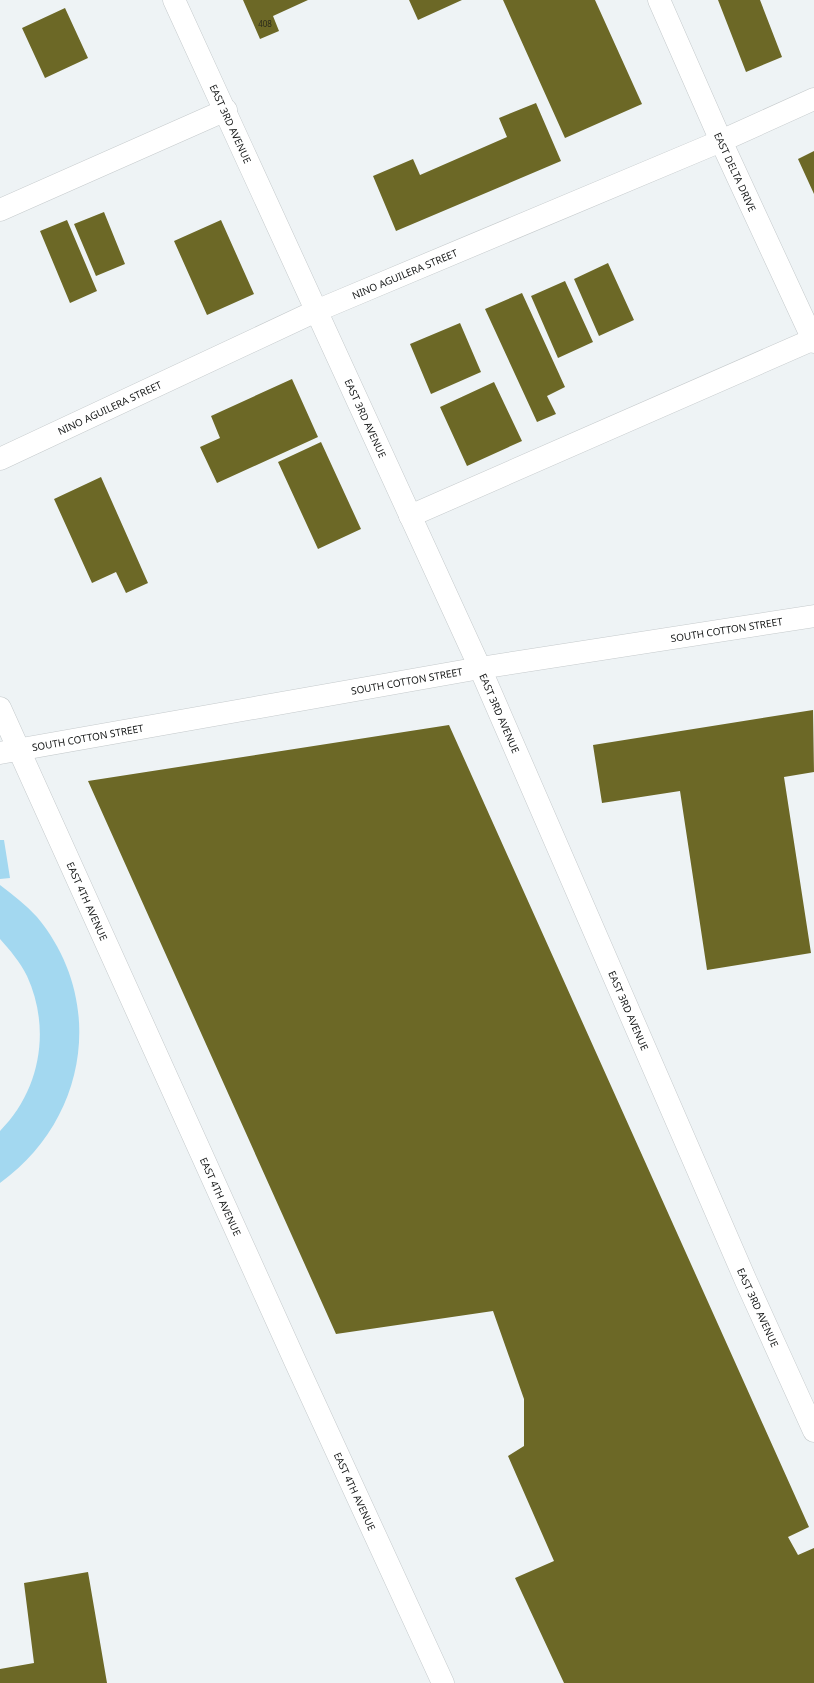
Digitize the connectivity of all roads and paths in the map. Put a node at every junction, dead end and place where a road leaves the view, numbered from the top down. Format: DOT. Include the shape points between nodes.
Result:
graph roads {
  1 [pos="174,0"];
  2 [pos="659,0"];
  3 [pos="814,99"];
  4 [pos="226,110"];
  5 [pos="721,141"];
  6 [pos="0,210"];
  7 [pos="316,311"];
  8 [pos="814,340"];
  9 [pos="0,459"];
  10 [pos="410,516"];
  11 [pos="814,616"];
  12 [pos="480,668"];
  13 [pos="0,708"];
  14 [pos="9,751"];
  15 [pos="814,1431"];
  16 [pos="443,1683"];
  1 -- 4 [label="street, EAST 3RD AVENUE"];
  2 -- 5 [label="street, EAST DELTA DRIVE"];
  3 -- 5 [label="street, NINO AGUILERA STREET"];
  4 -- 6 [label="street"];
  4 -- 7 [label="street, EAST 3RD AVENUE"];
  5 -- 7 [label="street, NINO AGUILERA STREET"];
  5 -- 8 [label="street, EAST DELTA DRIVE"];
  7 -- 9 [label="street, NINO AGUILERA STREET"];
  7 -- 10 [label="street, EAST 3RD AVENUE"];
  8 -- 10 [label="street"];
  10 -- 12 [label="street, EAST 3RD AVENUE"];
  11 -- 12 [label="street, SOUTH COTTON STREET"];
  12 -- 14 [label="street, SOUTH COTTON STREET"];
  12 -- 15 [label="street, EAST 3RD AVENUE"];
  13 -- 14 [label="street, EAST 4TH AVENUE"];
  14 -- 16 [label="street, EAST 4TH AVENUE"];
}
